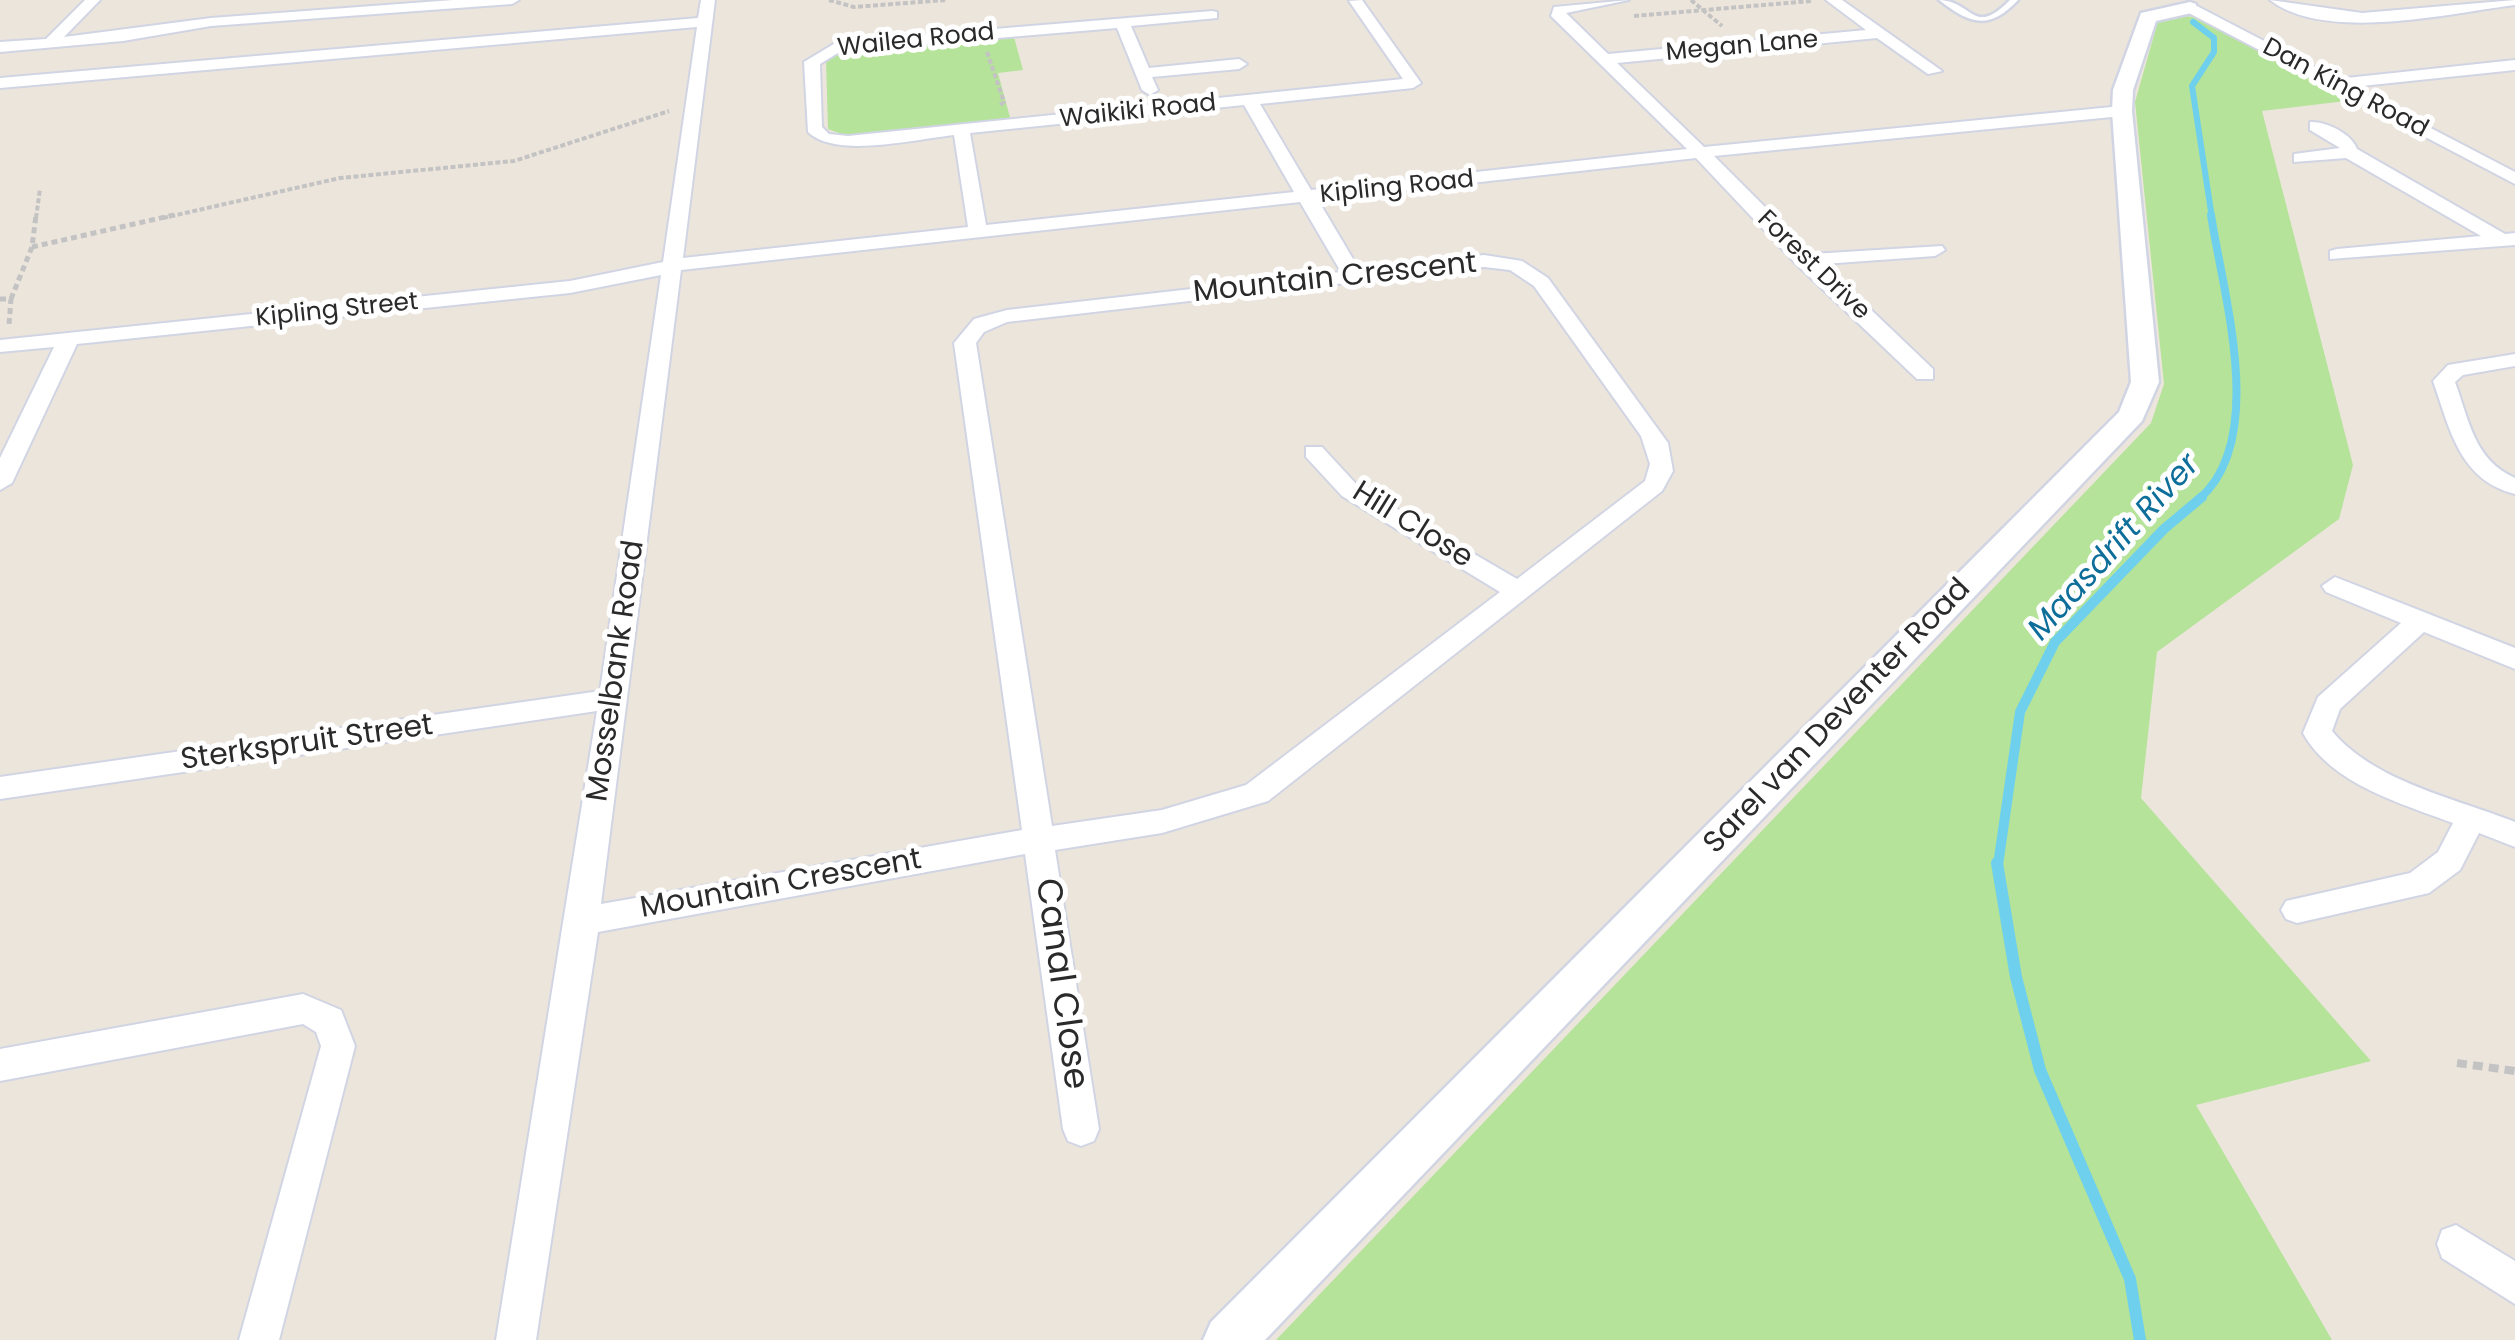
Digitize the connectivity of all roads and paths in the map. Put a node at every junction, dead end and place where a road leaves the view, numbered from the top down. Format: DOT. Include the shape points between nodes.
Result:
graph roads {
  1 [pos="94,0"];
  2 [pos="253,0"];
  3 [pos="512,0"];
  4 [pos="708,0"];
  5 [pos="829,0"];
  6 [pos="946,0"];
  7 [pos="1622,0"];
  8 [pos="1817,0"];
  9 [pos="1833,0"];
  10 [pos="1942,0"];
  11 [pos="2014,0"];
  12 [pos="2278,0"];
  13 [pos="2515,0"];
  14 [pos="1356,2"];
  15 [pos="2493,3"];
  16 [pos="2182,4"];
  17 [pos="2515,12"];
  18 [pos="1212,15"];
  19 [pos="1624,17"];
  20 [pos="238,20"];
  21 [pos="705,22"];
  22 [pos="1122,22"];
  23 [pos="1878,33"];
  24 [pos="981,34"];
  25 [pos="50,43"];
  26 [pos="0,48"];
  27 [pos="1606,59"];
  28 [pos="1239,64"];
  29 [pos="2515,65"];
  30 [pos="1934,71"];
  31 [pos="1143,73"];
  32 [pos="0,83"];
  33 [pos="2335,84"];
  34 [pos="1250,101"];
  35 [pos="694,106"];
  36 [pos="1158,110"];
  37 [pos="2122,111"];
  38 [pos="2316,126"];
  39 [pos="961,130"];
  40 [pos="2349,152"];
  41 [pos="1704,155"];
  42 [pos="2300,158"];
  43 [pos="2515,179"];
  44 [pos="40,189"];
  45 [pos="1308,197"];
  46 [pos="978,231"];
  47 [pos="2508,239"];
  48 [pos="32,248"];
  49 [pos="1935,250"];
  50 [pos="2338,255"];
  51 [pos="1802,260"];
  52 [pos="673,265"];
  53 [pos="1354,277"];
  54 [pos="10,299"];
  55 [pos="69,338"];
  56 [pos="0,346"];
  57 [pos="2515,360"];
  58 [pos="1926,374"];
  59 [pos="1314,452"];
  60 [pos="0,484"];
  61 [pos="2515,487"];
  62 [pos="2335,586"];
  63 [pos="1518,590"];
  64 [pos="2418,622"];
  65 [pos="2515,659"];
  66 [pos="613,699"];
  67 [pos="0,788"];
  68 [pos="2472,816"];
  69 [pos="2515,835"];
  70 [pos="1038,839"];
  71 [pos="2297,910"];
  72 [pos="583,921"];
  73 [pos="2457,1063"];
  74 [pos="0,1065"];
  75 [pos="2515,1072"];
  76 [pos="1081,1130"];
  77 [pos="2456,1244"];
  78 [pos="2515,1284"];
  79 [pos="259,1340"];
  80 [pos="516,1340"];
  81 [pos="1228,1340"];
  1 -- 25 [label="street"];
  2 -- 20 [label="street"];
  3 -- 20 [label="street"];
  4 -- 21 [label="street, Mosselbank Road"];
  5 -- 6 [label="path" via="854,8"];
  7 -- 27 [label="street, Forest Drive" via="1558,12"];
  8 -- 19 [label="path"];
  9 -- 23 [label="street"];
  10 -- 11 [label="lane" via="1987,20"];
  12 -- 15 [label="street" via="2335,18"];
  13 -- 15 [label="street"];
  14 -- 34 [label="street, Waikiki Road" via="1415,80"];
  15 -- 17 [label="street"];
  16 -- 33 [label="street, Dan King Road"];
  16 -- 37 [label="street, Sarel van Deventer Road" via="2146,19"];
  18 -- 22 [label="street, Wailea Road"];
  20 -- 25 [label="street"];
  21 -- 32 [label="street"];
  21 -- 35 [label="street, Mosselbank Road"];
  22 -- 24 [label="street, Wailea Road"];
  22 -- 31 [label="street"];
  23 -- 27 [label="street, Megan Lane"];
  23 -- 30 [label="street"];
  24 -- 39 [label="path" via="1004,102"];
  24 -- 39 [label="street, Wailea Road" via="851,44 826,50 812,62 814,128 824,138"];
  25 -- 26 [label="street"];
  27 -- 41 [label="street, Forest Drive"];
  28 -- 31 [label="street"];
  29 -- 33 [label="street"];
  31 -- 36 [label="street"];
  33 -- 43 [label="street, Dan King Road"];
  34 -- 36 [label="street, Waikiki Road"];
  34 -- 45 [label="street"];
  35 -- 48 [label="path" via="514,160 340,178"];
  35 -- 52 [label="street, Mosselbank Road"];
  36 -- 39 [label="street, Waikiki Road"];
  37 -- 41 [label="street, Kipling Road"];
  37 -- 81 [label="street, Sarel van Deventer Road" via="2145,382 2132,416"];
  38 -- 40 [label="street" via="2347,143"];
  39 -- 46 [label="street"];
  40 -- 42 [label="street"];
  40 -- 47 [label="street"];
  41 -- 45 [label="street, Kipling Road"];
  41 -- 51 [label="street, Forest Drive"];
  44 -- 48 [label="path"];
  45 -- 46 [label="street, Kipling Road"];
  45 -- 53 [label="street"];
  46 -- 52 [label="street, Kipling Road"];
  47 -- 50 [label="street"];
  48 -- 54 [label="path"];
  49 -- 51 [label="street"];
  51 -- 58 [label="street, Forest Drive"];
  52 -- 55 [label="street, Kipling Street" via="570,287"];
  52 -- 66 [label="street, Mosselbank Road"];
  53 -- 63 [label="street, Mountain Crescent" via="1484,261 1515,264 1541,282 1662,450 1662,474 1654,486"];
  53 -- 70 [label="street, Mountain Crescent" via="1007,316 966,337"];
  55 -- 56 [label="street, Kipling Street"];
  55 -- 60 [label="street"];
  57 -- 61 [label="street" via="2456,370 2444,381 2471,460"];
  59 -- 63 [label="street, Hill Close" via="1350,491"];
  62 -- 64 [label="street"];
  63 -- 70 [label="street, Mountain Crescent" via="1258,793 1204,814"];
  64 -- 65 [label="street"];
  64 -- 68 [label="street" via="2328,704 2317,733 2361,771"];
  66 -- 67 [label="street, Sterkspruit Street"];
  66 -- 72 [label="street, Mosselbank Road"];
  68 -- 69 [label="street"];
  68 -- 71 [label="street" via="2449,861 2426,879"];
  70 -- 72 [label="street, Mountain Crescent"];
  70 -- 76 [label="street, Canal Close"];
  72 -- 80 [label="street, Mosselbank Road"];
  73 -- 75 [label="path"];
  74 -- 79 [label="street" via="303,1009 328,1019 338,1046"];
  77 -- 78 [label="street"];
}
